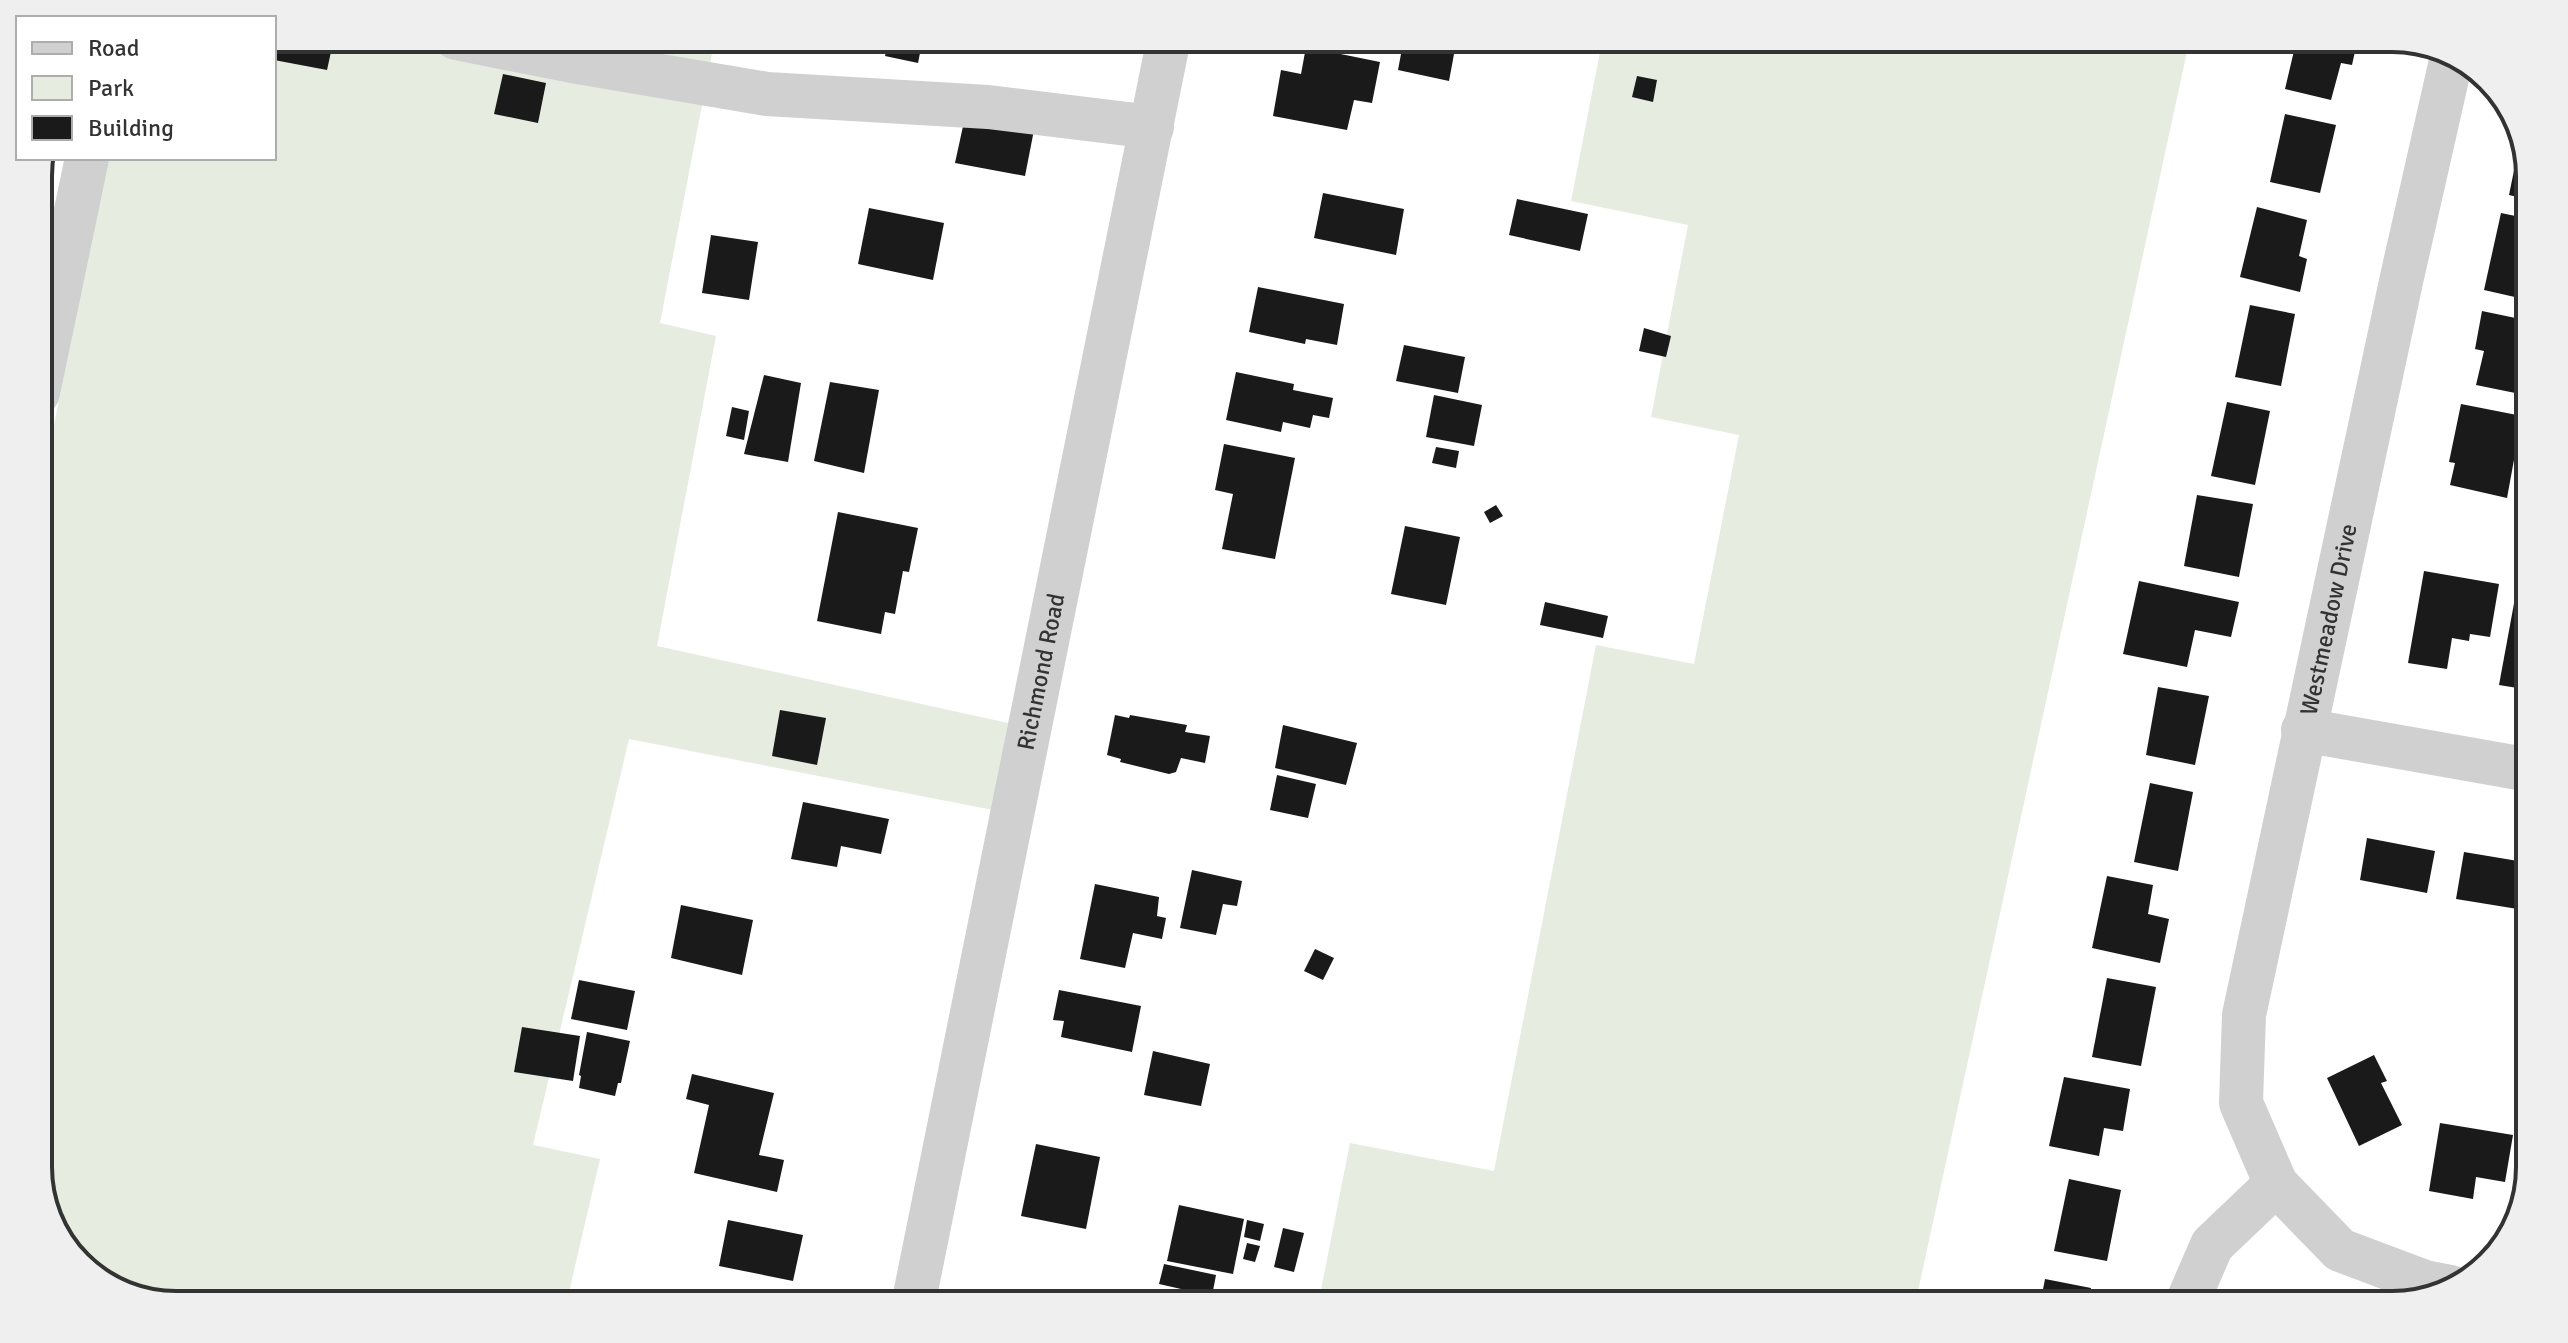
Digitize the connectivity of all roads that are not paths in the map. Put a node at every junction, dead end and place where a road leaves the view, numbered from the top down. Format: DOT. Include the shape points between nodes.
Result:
graph roads {
  1 [pos="527,52"];
  2 [pos="1166,52"];
  3 [pos="2450,67"];
  4 [pos="1152,127"];
  5 [pos="87,160"];
  6 [pos="52,326"];
  7 [pos="2303,730"];
  8 [pos="2516,768"];
  9 [pos="2276,1184"];
  10 [pos="2434,1284"];
  11 [pos="916,1291"];
  12 [pos="2192,1291"];
  1 -- 4 [label="street" via="767,94 988,107"];
  2 -- 4 [label="street, Richmond Road"];
  3 -- 7 [label="street, Westmeadow Drive"];
  4 -- 11 [label="street, Richmond Road"];
  5 -- 6 [label="street"];
  7 -- 8 [label="street"];
  7 -- 9 [label="street, Westmeadow Drive" via="2244,1015 2241,1103"];
  9 -- 10 [label="street" via="2340,1250"];
  9 -- 12 [label="street" via="2212,1245"];
}
